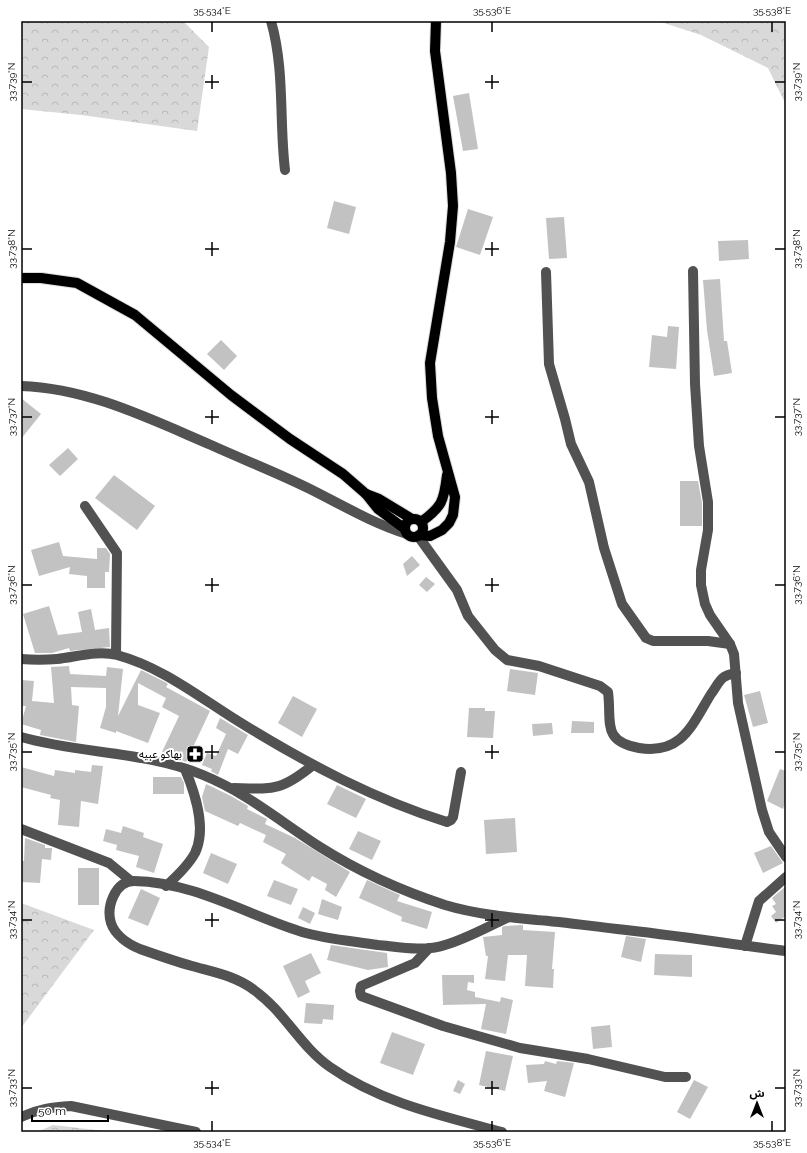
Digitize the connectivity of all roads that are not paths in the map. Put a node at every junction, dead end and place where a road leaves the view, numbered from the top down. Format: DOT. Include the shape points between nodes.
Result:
graph roads {
  1 [pos="271,21"];
  2 [pos="436,21"];
  3 [pos="285,170"];
  4 [pos="693,271"];
  5 [pos="546,272"];
  6 [pos="21,278"];
  7 [pos="21,386"];
  8 [pos="447,473"];
  9 [pos="366,494"];
  10 [pos="86,506"];
  11 [pos="416,520"];
  12 [pos="406,531"];
  13 [pos="418,536"];
  14 [pos="730,644"];
  15 [pos="116,654"];
  16 [pos="21,659"];
  17 [pos="736,673"];
  18 [pos="21,737"];
  19 [pos="313,765"];
  20 [pos="185,769"];
  21 [pos="461,772"];
  22 [pos="232,788"];
  23 [pos="21,829"];
  24 [pos="786,857"];
  25 [pos="786,877"];
  26 [pos="131,881"];
  27 [pos="166,886"];
  28 [pos="507,918"];
  29 [pos="745,946"];
  30 [pos="429,948"];
  31 [pos="786,951"];
  32 [pos="686,1077"];
  33 [pos="21,1117"];
  34 [pos="196,1132"];
  35 [pos="502,1132"];
  1 -- 3 [label="street" via="280,75 283,114 281,138"];
  2 -- 8 [label="main road" via="435,51 453,206 450,242 430,363 432,398"];
  4 -- 14 [label="street" via="699,446 708,502 708,530 701,584 705,604"];
  5 -- 14 [label="street" via="549,364 566,418 571,444 589,482 604,548 622,604 646,638 653,641 708,641"];
  6 -- 9 [label="main road" via="77,283 135,314 231,394 343,474"];
  7 -- 12 [label="street" via="95,398 130,410 302,486 376,522"];
  8 -- 11 [label="main road" via="441,505 435,513"];
  8 -- 13 [label="main road" via="454,498 452,519 437,533"];
  9 -- 11 [label="main road"];
  9 -- 12 [label="main road" via="378,509"];
  10 -- 15 [label="street" via="117,553 119,562"];
  11 -- 12 [label="main road" via="405,525"];
  11 -- 13 [label="main road" via="423,526"];
  12 -- 13 [label="main road" via="410,536"];
  13 -- 17 [label="street" via="457,590 468,616 495,650 507,660 539,666 600,686 608,692 610,731 622,744 647,749 673,745 691,726 723,677"];
  14 -- 17 [label="street"];
  15 -- 16 [label="street" via="42,660"];
  15 -- 19 [label="street" via="171,678 245,726"];
  17 -- 24 [label="street" via="738,703 762,810 769,832"];
  18 -- 20 [label="street"];
  19 -- 21 [label="street" via="412,811 447,822 453,817"];
  19 -- 22 [label="street" via="282,786"];
  20 -- 22 [label="street"];
  20 -- 27 [label="street" via="196,799 199,835 194,853"];
  22 -- 28 [label="street" via="321,848 375,876 446,905"];
  23 -- 26 [label="street" via="109,863"];
  25 -- 29 [label="street" via="759,901"];
  26 -- 27 [label="street"];
  26 -- 35 [label="street" via="114,893 110,910 111,923 119,936 132,946 225,975 253,988 330,1067 396,1102"];
  27 -- 30 [label="street" via="216,899 303,932 333,939"];
  28 -- 29 [label="street" via="632,930"];
  28 -- 30 [label="street" via="444,946"];
  29 -- 31 [label="street"];
  30 -- 32 [label="street" via="415,963 362,986 362,996 443,1026 520,1048 588,1059 665,1076"];
  33 -- 34 [label="street" via="34,1111 72,1106"];
}
